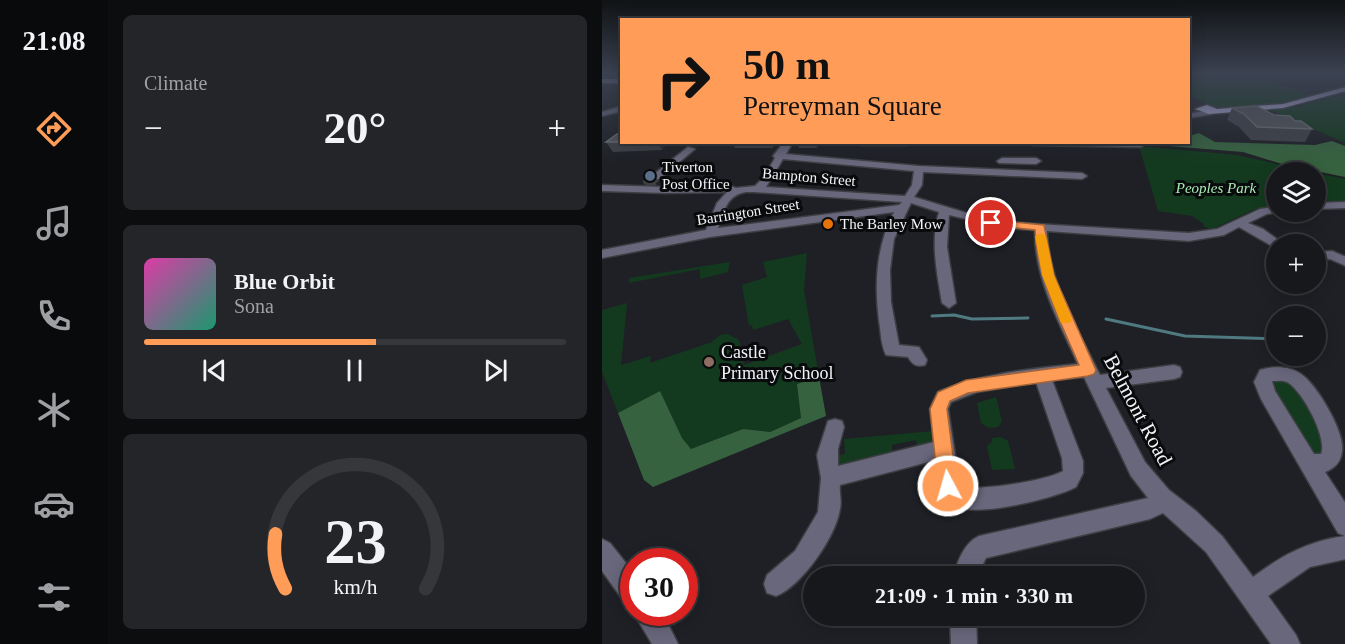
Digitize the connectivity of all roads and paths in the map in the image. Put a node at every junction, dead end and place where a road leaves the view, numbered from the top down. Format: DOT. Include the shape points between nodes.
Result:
graph roads {
  1 [pos="1297,103"];
  2 [pos="1196,108"];
  3 [pos="1212,110"];
  4 [pos="620,111"];
  5 [pos="602,114"];
  6 [pos="788,144"];
  7 [pos="691,149"];
  8 [pos="778,157"];
  9 [pos="1002,161"];
  10 [pos="1036,161"];
  11 [pos="1017,162"];
  12 [pos="919,170"];
  13 [pos="1022,173"];
  14 [pos="1082,176"];
  15 [pos="656,177"];
  16 [pos="760,186"];
  17 [pos="602,188"];
  18 [pos="735,191"];
  19 [pos="906,203"];
  20 [pos="1346,205"];
  21 [pos="1326,206"];
  22 [pos="947,211"];
  23 [pos="1266,212"];
  24 [pos="1240,223"];
  25 [pos="1040,228"];
  26 [pos="710,233"];
  27 [pos="1266,237"];
  28 [pos="602,254"];
  29 [pos="1326,255"];
  30 [pos="1346,262"];
  31 [pos="949,303"];
  32 [pos="919,360"];
  33 [pos="1174,372"];
  34 [pos="1042,376"];
  35 [pos="1091,376"];
  36 [pos="835,428"];
  37 [pos="944,449"];
  38 [pos="1308,464"];
  39 [pos="832,475"];
  40 [pos="1161,498"];
  41 [pos="1346,525"];
  42 [pos="1346,547"];
  43 [pos="602,551"];
  44 [pos="968,566"];
  45 [pos="620,575"];
  46 [pos="776,584"];
  47 [pos="1252,593"];
  48 [pos="656,626"];
  49 [pos="963,626"];
  50 [pos="1284,643"];
  51 [pos="665,644"];
  52 [pos="964,644"];
  1 -- 3 [label="main road"];
  2 -- 3 [label="street"];
  2 -- 3 [label="main road"];
  4 -- 5 [label="street"];
  6 -- 8 [label="street"];
  7 -- 15 [label="street"];
  8 -- 12 [label="street"];
  8 -- 16 [label="street"];
  9 -- 11 [label="street"];
  10 -- 11 [label="street"];
  11 -- 13 [label="street"];
  12 -- 13 [label="street"];
  12 -- 19 [label="street" via="917,185"];
  13 -- 14 [label="street"];
  16 -- 18 [label="street, Bampton Street"];
  16 -- 19 [label="street, Bampton Street"];
  17 -- 18 [label="street, Bampton Street"];
  18 -- 26 [label="street" via="726,196"];
  19 -- 22 [label="street"];
  19 -- 26 [label="street, Barrington Street"];
  19 -- 32 [label="street" via="886,245 882,298 892,351 913,351"];
  20 -- 21 [label="street"];
  22 -- 25 [label="street" via="991,223"];
  22 -- 31 [label="street" via="943,216 942,255"];
  23 -- 24 [label="street"];
  24 -- 25 [label="street" via="1220,232 1189,237"];
  24 -- 27 [label="street"];
  25 -- 35 [label="street, Belmont Road" via="1048,275"];
  26 -- 28 [label="street, Barrington Street"];
  29 -- 30 [label="street"];
  33 -- 35 [label="street" via="1131,379"];
  34 -- 35 [label="street"];
  34 -- 37 [label="street" via="966,387 944,397 939,409"];
  34 -- 37 [label="street" via="1074,465 1066,483 979,498 955,497 948,486"];
  35 -- 40 [label="street, Belmont Road" via="1138,469"];
  36 -- 39 [label="street" via="828,448 827,465"];
  37 -- 39 [label="street"];
  38 -- 38 [label="street" via="1263,385 1266,375 1283,374 1300,382 1324,420 1334,452 1321,464"];
  38 -- 41 [label="street"];
  39 -- 46 [label="street" via="827,517 803,559"];
  40 -- 44 [label="street" via="1150,508 979,548"];
  40 -- 47 [label="street, Belmont Road" via="1214,544"];
  42 -- 47 [label="street" via="1291,561"];
  43 -- 45 [label="street"];
  47 -- 50 [label="street, Belmont Road"];
  48 -- 51 [label="street"];
  49 -- 52 [label="street"];
}
